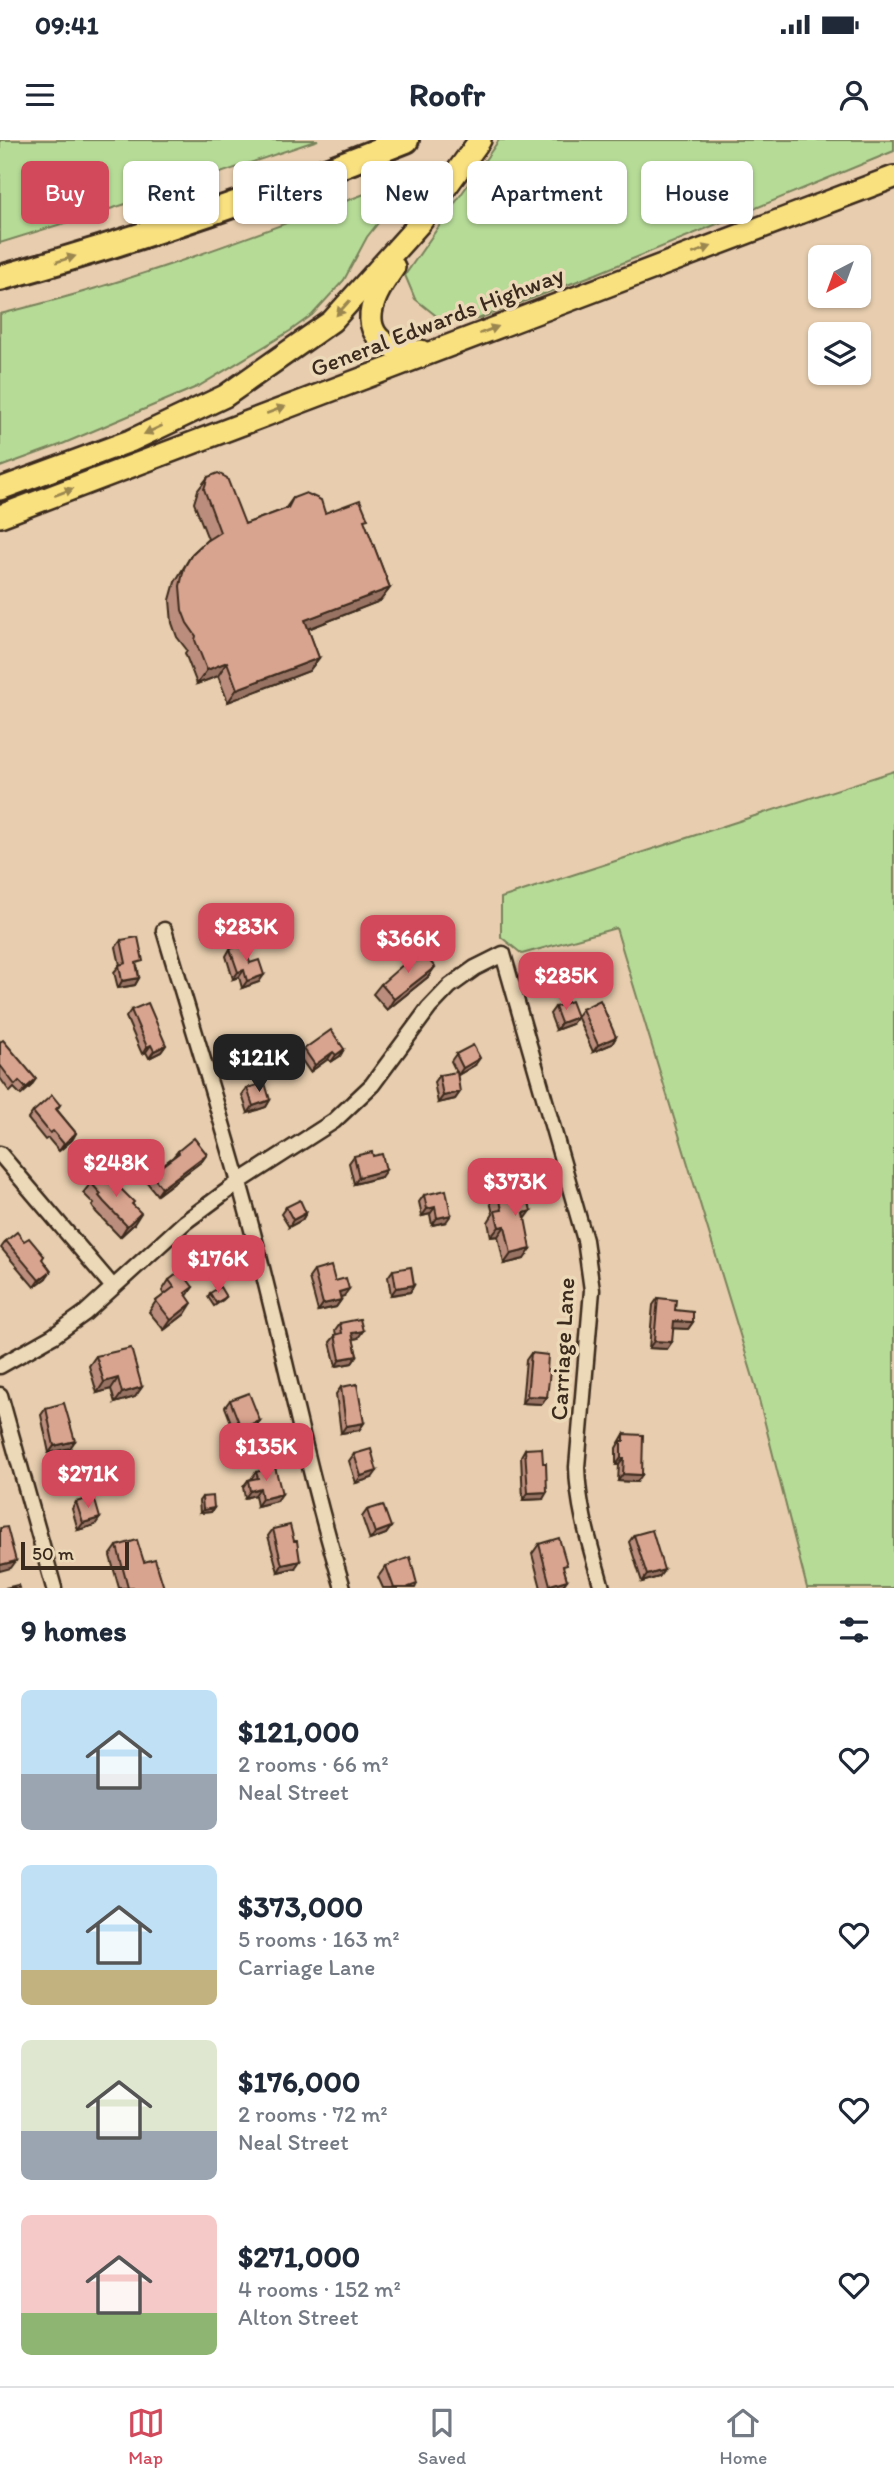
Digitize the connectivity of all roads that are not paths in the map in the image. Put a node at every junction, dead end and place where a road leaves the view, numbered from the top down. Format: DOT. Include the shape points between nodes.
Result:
graph roads {
  1 [pos="406,140"];
  2 [pos="480,140"];
  3 [pos="894,177"];
  4 [pos="453,180"];
  5 [pos="419,224"];
  6 [pos="419,224"];
  7 [pos="0,278"];
  8 [pos="439,349"];
  9 [pos="0,489"];
  10 [pos="0,516"];
  11 [pos="164,930"];
  12 [pos="0,1154"];
  13 [pos="239,1182"];
  14 [pos="113,1287"];
  15 [pos="0,1366"];
  16 [pos="0,1395"];
  17 [pos="54,1588"];
  18 [pos="343,1588"];
  19 [pos="602,1588"];
  7 -- 1 [label="highway, one-way" via="223,209"];
  2 -- 4 [label="main road, General Edwards Highway"];
  8 -- 3 [label="main road, General Edwards Highway, one-way"];
  5 -- 8 [label="main road" via="377,295 371,322 380,339 393,348 413,352"];
  6 -- 9 [label="main road, General Edwards Highway, one-way" via="332,321 225,396 130,440"];
  10 -- 8 [label="main road, General Edwards Highway, one-way"];
  11 -- 13 [label="street"];
  12 -- 14 [label="street"];
  13 -- 14 [label="street" via="185,1222"];
  13 -- 18 [label="street"];
  13 -- 19 [label="street, Carriage Lane" via="352,1106 450,986 503,954 590,1265 592,1290 577,1467 580,1508"];
  14 -- 15 [label="street" via="53,1336"];
  16 -- 17 [label="street"];
}
